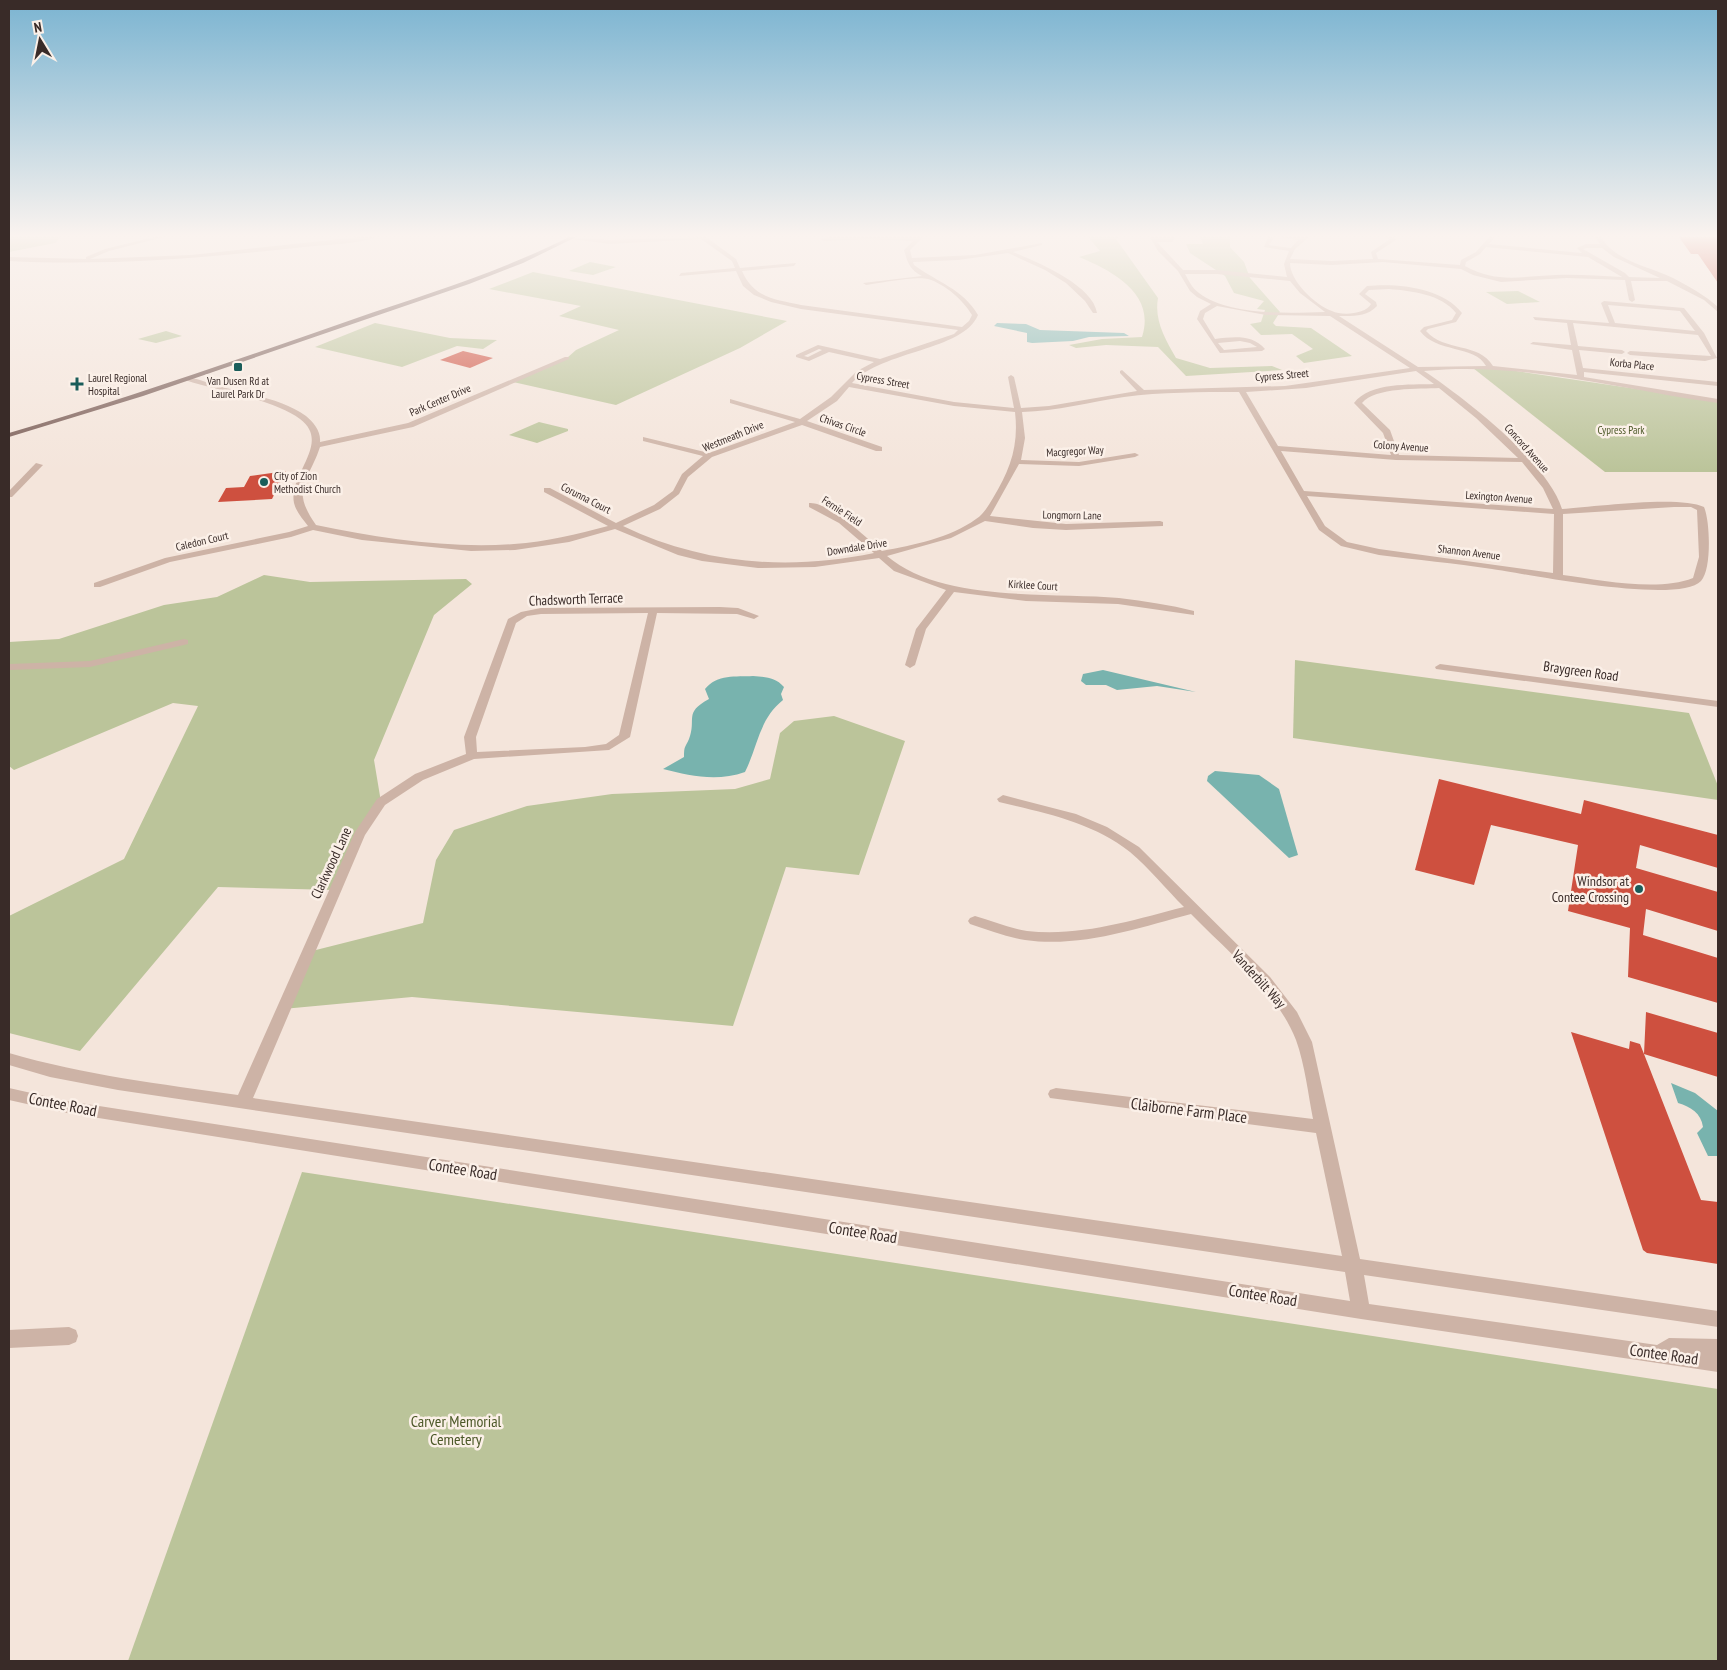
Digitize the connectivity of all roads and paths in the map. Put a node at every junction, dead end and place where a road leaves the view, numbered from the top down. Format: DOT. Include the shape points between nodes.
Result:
graph roads {
  1 [pos="373,315"];
  2 [pos="860,315"];
  3 [pos="975,315"];
  4 [pos="1200,315"];
  5 [pos="1333,315"];
  6 [pos="1458,315"];
  7 [pos="1609,315"];
  8 [pos="1689,315"];
  9 [pos="1535,318"];
  10 [pos="1570,322"];
  11 [pos="1613,326"];
  12 [pos="965,329"];
  13 [pos="1701,333"];
  14 [pos="1213,341"];
  15 [pos="1533,344"];
  16 [pos="1710,347"];
  17 [pos="1575,348"];
  18 [pos="1718,348"];
  19 [pos="830,349"];
  20 [pos="567,358"];
  21 [pos="880,361"];
  22 [pos="1672,362"];
  23 [pos="1491,368"];
  24 [pos="1417,369"];
  25 [pos="1581,370"];
  26 [pos="1122,372"];
  27 [pos="1011,377"];
  28 [pos="187,380"];
  29 [pos="1581,380"];
  30 [pos="1681,380"];
  31 [pos="1718,384"];
  32 [pos="848,385"];
  33 [pos="1443,386"];
  34 [pos="1241,390"];
  35 [pos="1142,392"];
  36 [pos="733,401"];
  37 [pos="1718,401"];
  38 [pos="1019,410"];
  39 [pos="800,422"];
  40 [pos="9,435"];
  41 [pos="646,439"];
  42 [pos="317,445"];
  43 [pos="1276,448"];
  44 [pos="879,449"];
  45 [pos="1135,455"];
  46 [pos="708,456"];
  47 [pos="1396,458"];
  48 [pos="1525,460"];
  49 [pos="1016,462"];
  50 [pos="39,465"];
  51 [pos="547,490"];
  52 [pos="1303,493"];
  53 [pos="9,495"];
  54 [pos="812,504"];
  55 [pos="1694,505"];
  56 [pos="1558,512"];
  57 [pos="984,518"];
  58 [pos="1160,524"];
  59 [pos="616,526"];
  60 [pos="313,527"];
  61 [pos="880,557"];
  62 [pos="1558,576"];
  63 [pos="97,586"];
  64 [pos="952,589"];
  65 [pos="653,611"];
  66 [pos="1191,613"];
  67 [pos="754,616"];
  68 [pos="184,642"];
  69 [pos="910,665"];
  70 [pos="9,667"];
  71 [pos="1440,667"];
  72 [pos="1718,704"];
  73 [pos="472,756"];
  74 [pos="1003,799"];
  75 [pos="1194,910"];
  76 [pos="975,921"];
  77 [pos="9,1059"];
  78 [pos="9,1094"];
  79 [pos="1056,1094"];
  80 [pos="243,1102"];
  81 [pos="1323,1127"];
  82 [pos="1353,1266"];
  83 [pos="1360,1311"];
  84 [pos="1718,1319"];
  85 [pos="69,1336"];
  86 [pos="9,1339"];
  87 [pos="1718,1348"];
  88 [pos="1660,1354"];
  89 [pos="1718,1362"];
  1 -- 28 [label="main road"];
  2 -- 12 [label="street"];
  3 -- 12 [label="street"];
  4 -- 14 [label="street"];
  5 -- 24 [label="street, Concord Avenue"];
  6 -- 23 [label="street" via="1454,321 1426,328 1424,334 1474,354 1488,362"];
  7 -- 11 [label="street"];
  8 -- 13 [label="street"];
  9 -- 10 [label="street"];
  10 -- 11 [label="street"];
  10 -- 17 [label="street"];
  11 -- 13 [label="street"];
  12 -- 21 [label="street, Westmeath Drive" via="939,342"];
  13 -- 16 [label="street"];
  14 -- 14 [label="street" via="1250,340 1257,342 1262,349 1222,352"];
  15 -- 17 [label="street"];
  16 -- 18 [label="street"];
  16 -- 22 [label="street" via="1715,357 1712,359"];
  17 -- 22 [label="street" via="1626,352"];
  17 -- 25 [label="street"];
  19 -- 21 [label="street"];
  20 -- 42 [label="street, Park Center Drive" via="410,425"];
  21 -- 32 [label="street, Westmeath Drive" via="859,372"];
  22 -- 30 [label="street"];
  23 -- 24 [label="street, Cypress Street"];
  23 -- 29 [label="street, Cypress Street"];
  24 -- 33 [label="street, Concord Avenue"];
  24 -- 34 [label="street, Cypress Street" via="1311,385"];
  25 -- 29 [label="street"];
  25 -- 30 [label="street, Korba Place"];
  26 -- 35 [label="street"];
  27 -- 38 [label="street, Downdale Drive"];
  28 -- 40 [label="main road"];
  28 -- 42 [label="street" via="282,408 301,417 313,428"];
  29 -- 37 [label="street, Cypress Street"];
  30 -- 31 [label="street, Korba Place"];
  32 -- 38 [label="street, Cypress Street" via="983,409"];
  32 -- 39 [label="street, Westmeath Drive" via="823,408"];
  33 -- 47 [label="street" via="1378,391 1365,394 1360,399 1361,407 1387,432"];
  33 -- 48 [label="street, Concord Avenue" via="1487,422"];
  34 -- 35 [label="street, Cypress Street"];
  34 -- 43 [label="street, Shannon Avenue"];
  35 -- 38 [label="street, Cypress Street" via="1050,408"];
  36 -- 39 [label="street, Chivas Circle"];
  38 -- 49 [label="street, Downdale Drive" via="1022,435"];
  39 -- 44 [label="street, Chivas Circle"];
  39 -- 46 [label="street, Westmeath Drive"];
  41 -- 46 [label="street"];
  42 -- 60 [label="street" via="314,457 304,471 298,499 301,510"];
  43 -- 47 [label="street, Colony Avenue"];
  43 -- 52 [label="street, Shannon Avenue"];
  45 -- 49 [label="street, Macgregor Way" via="1079,464"];
  46 -- 59 [label="street, Westmeath Drive" via="685,476 676,492 657,507"];
  47 -- 48 [label="street, Colony Avenue"];
  48 -- 56 [label="street, Concord Avenue" via="1548,490"];
  49 -- 57 [label="street, Downdale Drive"];
  50 -- 53 [label="street"];
  51 -- 59 [label="street, Corunna Court"];
  52 -- 56 [label="street, Lexington Avenue"];
  52 -- 62 [label="street, Shannon Avenue" via="1322,528 1349,546"];
  54 -- 61 [label="street, Fernie Field" via="842,521"];
  55 -- 56 [label="street, Lexington Avenue"];
  55 -- 62 [label="street, Shannon Avenue" via="1701,509 1703,527 1701,575 1695,582 1652,587"];
  56 -- 62 [label="street, Concord Avenue"];
  57 -- 58 [label="street, Longmorn Lane" via="1066,527"];
  57 -- 61 [label="street, Downdale Drive" via="947,537"];
  59 -- 60 [label="street, Westmeath Drive" via="569,539 515,547 471,548"];
  59 -- 61 [label="street, Downdale Drive" via="652,543 701,558 744,564 792,566"];
  60 -- 63 [label="street, Caledon Court" via="168,560"];
  61 -- 64 [label="street, Kirklee Court" via="897,569"];
  64 -- 66 [label="street, Kirklee Court" via="1026,598 1118,601"];
  64 -- 69 [label="street" via="921,630"];
  65 -- 67 [label="street, Chadsworth Terrace" via="738,611"];
  65 -- 73 [label="street, Clarkwood Lane" via="624,737 609,747 601,748"];
  65 -- 73 [label="street, Chadsworth Terrace" via="541,611 524,614 512,621 470,737"];
  68 -- 70 [label="street" via="90,664"];
  71 -- 72 [label="street, Braygreen Road"];
  73 -- 80 [label="street, Clarkwood Lane" via="419,777 381,802 359,835"];
  74 -- 75 [label="street, Vanderbilt Way" via="1058,810 1112,833 1135,850"];
  75 -- 76 [label="street" via="1125,927 1063,936 1034,936"];
  75 -- 81 [label="street, Vanderbilt Way" via="1266,981 1292,1016 1304,1042"];
  77 -- 80 [label="street, Contee Road" via="50,1071 118,1084"];
  78 -- 83 [label="street, Contee Road" via="77,1108"];
  79 -- 81 [label="street, Claiborne Farm Place"];
  80 -- 82 [label="street, Contee Road"];
  81 -- 82 [label="street, Vanderbilt Way"];
  82 -- 83 [label="street, Vanderbilt Way"];
  82 -- 84 [label="street, Contee Road"];
  83 -- 88 [label="street, Contee Road"];
  85 -- 86 [label="street"];
  87 -- 88 [label="street" via="1670,1347"];
  88 -- 89 [label="street, Contee Road"];
}
